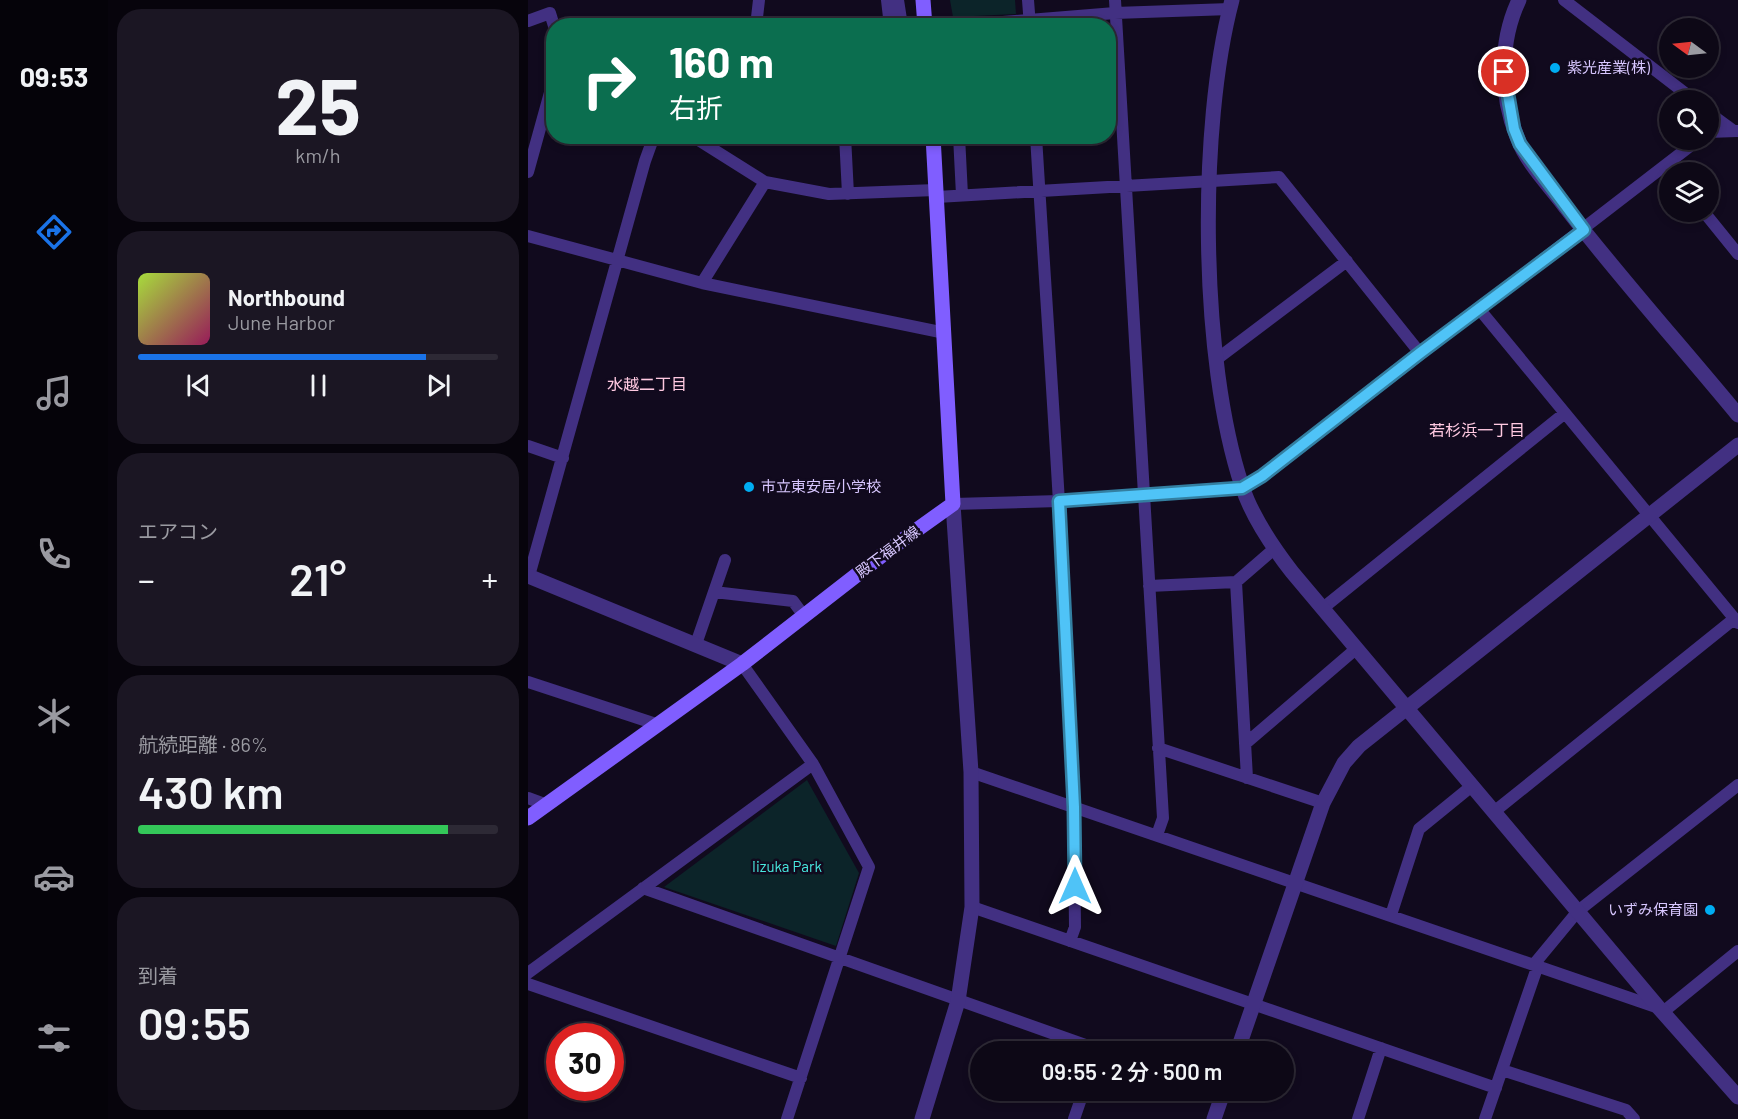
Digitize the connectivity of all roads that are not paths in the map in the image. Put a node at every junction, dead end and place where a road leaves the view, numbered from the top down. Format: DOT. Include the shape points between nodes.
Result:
graph roads {
  1 [pos="759,0"];
  2 [pos="887,0"];
  3 [pos="898,0"];
  4 [pos="923,0"];
  5 [pos="1028,0"];
  6 [pos="1115,0"];
  7 [pos="1519,0"];
  8 [pos="1564,0"];
  9 [pos="1197,5"];
  10 [pos="1231,5"];
  11 [pos="1116,13"];
  12 [pos="552,18"];
  13 [pos="757,18"];
  14 [pos="889,18"];
  15 [pos="901,18"];
  16 [pos="924,18"];
  17 [pos="1030,18"];
  18 [pos="1073,18"];
  19 [pos="528,21"];
  20 [pos="1681,90"];
  21 [pos="546,100"];
  22 [pos="1719,119"];
  23 [pos="1736,131"];
  24 [pos="1719,132"];
  25 [pos="533,136"];
  26 [pos="652,144"];
  27 [pos="705,144"];
  28 [pos="845,144"];
  29 [pos="933,144"];
  30 [pos="959,144"];
  31 [pos="1037,144"];
  32 [pos="1689,150"];
  33 [pos="1678,162"];
  34 [pos="528,172"];
  35 [pos="1659,177"];
  36 [pos="1210,180"];
  37 [pos="765,182"];
  38 [pos="1126,185"];
  39 [pos="1040,191"];
  40 [pos="936,193"];
  41 [pos="848,194"];
  42 [pos="962,195"];
  43 [pos="1712,222"];
  44 [pos="1584,230"];
  45 [pos="528,236"];
  46 [pos="1738,254"];
  47 [pos="1347,261"];
  48 [pos="617,262"];
  49 [pos="702,283"];
  50 [pos="1480,310"];
  51 [pos="945,333"];
  52 [pos="1420,353"];
  53 [pos="1217,359"];
  54 [pos="1565,413"];
  55 [pos="1738,415"];
  56 [pos="1738,445"];
  57 [pos="528,446"];
  58 [pos="563,458"];
  59 [pos="1242,488"];
  60 [pos="1145,495"];
  61 [pos="1059,501"];
  62 [pos="953,504"];
  63 [pos="1649,516"];
  64 [pos="1274,549"];
  65 [pos="725,560"];
  66 [pos="529,576"];
  67 [pos="1236,582"];
  68 [pos="1149,586"];
  69 [pos="714,592"];
  70 [pos="1323,608"];
  71 [pos="804,616"];
  72 [pos="1736,621"];
  73 [pos="696,644"];
  74 [pos="1357,648"];
  75 [pos="742,664"];
  76 [pos="528,682"];
  77 [pos="1408,707"];
  78 [pos="656,724"];
  79 [pos="1245,744"];
  80 [pos="1158,748"];
  81 [pos="813,764"];
  82 [pos="971,772"];
  83 [pos="1247,778"];
  84 [pos="1473,785"];
  85 [pos="1738,785"];
  86 [pos="528,798"];
  87 [pos="1323,803"];
  88 [pos="547,805"];
  89 [pos="1074,807"];
  90 [pos="1495,811"];
  91 [pos="528,818"];
  92 [pos="1156,835"];
  93 [pos="1296,883"];
  94 [pos="643,888"];
  95 [pos="972,907"];
  96 [pos="1578,911"];
  97 [pos="1391,915"];
  98 [pos="1070,941"];
  99 [pos="1738,951"];
  100 [pos="840,956"];
  101 [pos="1536,964"];
  102 [pos="528,973"];
  103 [pos="528,984"];
  104 [pos="958,1000"];
  105 [pos="1254,1004"];
  106 [pos="1661,1010"];
  107 [pos="1072,1041"];
  108 [pos="1241,1041"];
  109 [pos="1381,1048"];
  110 [pos="1502,1070"];
  111 [pos="801,1078"];
  112 [pos="1496,1088"];
  113 [pos="1738,1097"];
  114 [pos="1080,1101"];
  115 [pos="1218,1101"];
  116 [pos="787,1119"];
  117 [pos="922,1119"];
  118 [pos="1074,1119"];
  119 [pos="1214,1119"];
  120 [pos="1358,1119"];
  121 [pos="1485,1119"];
  122 [pos="1634,1119"];
  1 -- 13 [label="street"];
  2 -- 14 [label="street"];
  3 -- 15 [label="street"];
  4 -- 16 [label="main road"];
  5 -- 17 [label="street"];
  6 -- 11 [label="street"];
  7 -- 44 [label="street" via="1508,29 1504,59 1516,136"];
  8 -- 20 [label="street"];
  9 -- 10 [label="street"];
  9 -- 11 [label="street"];
  10 -- 36 [label="street" via="1220,57"];
  11 -- 18 [label="street"];
  11 -- 38 [label="street"];
  12 -- 19 [label="street" via="550,13"];
  21 -- 25 [label="street"];
  22 -- 23 [label="street"];
  23 -- 24 [label="street"];
  25 -- 34 [label="street"];
  26 -- 48 [label="street"];
  27 -- 37 [label="street"];
  28 -- 41 [label="street"];
  29 -- 40 [label="main road"];
  30 -- 42 [label="street"];
  31 -- 39 [label="street"];
  32 -- 33 [label="street"];
  35 -- 44 [label="street"];
  36 -- 38 [label="street"];
  36 -- 47 [label="street" via="1279,177"];
  36 -- 53 [label="street" via="1212,316"];
  37 -- 41 [label="street"];
  37 -- 49 [label="street"];
  38 -- 39 [label="street"];
  38 -- 60 [label="street"];
  39 -- 42 [label="street"];
  39 -- 61 [label="street"];
  40 -- 41 [label="street"];
  40 -- 42 [label="street"];
  40 -- 51 [label="main road"];
  43 -- 46 [label="street"];
  44 -- 50 [label="street"];
  44 -- 55 [label="street"];
  45 -- 48 [label="street"];
  47 -- 52 [label="street"];
  47 -- 53 [label="street"];
  48 -- 49 [label="street"];
  48 -- 58 [label="street"];
  49 -- 51 [label="street"];
  50 -- 52 [label="street"];
  50 -- 54 [label="street"];
  51 -- 62 [label="main road"];
  52 -- 59 [label="street"];
  53 -- 59 [label="street" via="1225,417"];
  54 -- 63 [label="street"];
  54 -- 70 [label="street"];
  56 -- 63 [label="street"];
  57 -- 58 [label="street"];
  58 -- 66 [label="street"];
  59 -- 60 [label="street"];
  59 -- 64 [label="street"];
  60 -- 61 [label="street"];
  60 -- 68 [label="street"];
  61 -- 62 [label="street"];
  61 -- 89 [label="street"];
  62 -- 71 [label="main road, 殿下福井線"];
  62 -- 82 [label="street"];
  63 -- 72 [label="street"];
  63 -- 77 [label="street"];
  64 -- 67 [label="street"];
  64 -- 70 [label="street"];
  65 -- 69 [label="street"];
  66 -- 73 [label="street"];
  67 -- 68 [label="street"];
  67 -- 79 [label="street"];
  68 -- 80 [label="street"];
  69 -- 71 [label="street" via="793,601"];
  69 -- 73 [label="street"];
  70 -- 74 [label="street"];
  71 -- 75 [label="main road, 殿下福井線"];
  72 -- 90 [label="street"];
  73 -- 75 [label="street"];
  74 -- 77 [label="street"];
  74 -- 79 [label="street"];
  75 -- 78 [label="main road, 殿下福井線"];
  75 -- 81 [label="street"];
  76 -- 78 [label="street"];
  77 -- 84 [label="street"];
  77 -- 87 [label="street" via="1359,746 1344,763"];
  78 -- 88 [label="main road, 殿下福井線"];
  79 -- 83 [label="street"];
  80 -- 83 [label="street"];
  80 -- 92 [label="street" via="1162,818"];
  81 -- 94 [label="street"];
  81 -- 100 [label="street" via="869,867"];
  82 -- 89 [label="street"];
  82 -- 95 [label="street"];
  83 -- 87 [label="street"];
  84 -- 90 [label="street"];
  84 -- 97 [label="street" via="1419,829"];
  85 -- 96 [label="street"];
  86 -- 88 [label="street"];
  87 -- 93 [label="street"];
  88 -- 91 [label="main road, 殿下福井線"];
  89 -- 92 [label="street"];
  89 -- 98 [label="street" via="1075,927"];
  90 -- 96 [label="street"];
  92 -- 93 [label="street"];
  93 -- 97 [label="street"];
  93 -- 105 [label="street"];
  94 -- 100 [label="street"];
  94 -- 102 [label="street"];
  95 -- 98 [label="street"];
  95 -- 104 [label="street"];
  96 -- 101 [label="street"];
  96 -- 106 [label="street"];
  97 -- 101 [label="street"];
  98 -- 105 [label="street"];
  99 -- 106 [label="street"];
  100 -- 104 [label="street"];
  100 -- 111 [label="street"];
  101 -- 106 [label="street"];
  101 -- 110 [label="street"];
  103 -- 111 [label="street"];
  104 -- 107 [label="street"];
  104 -- 117 [label="street"];
  105 -- 108 [label="street"];
  105 -- 109 [label="street"];
  106 -- 113 [label="street"];
  109 -- 112 [label="street"];
  109 -- 120 [label="street"];
  110 -- 112 [label="street"];
  110 -- 122 [label="street" via="1626,1110"];
  111 -- 116 [label="street"];
  112 -- 121 [label="street"];
  114 -- 118 [label="street"];
  115 -- 119 [label="street"];
}
